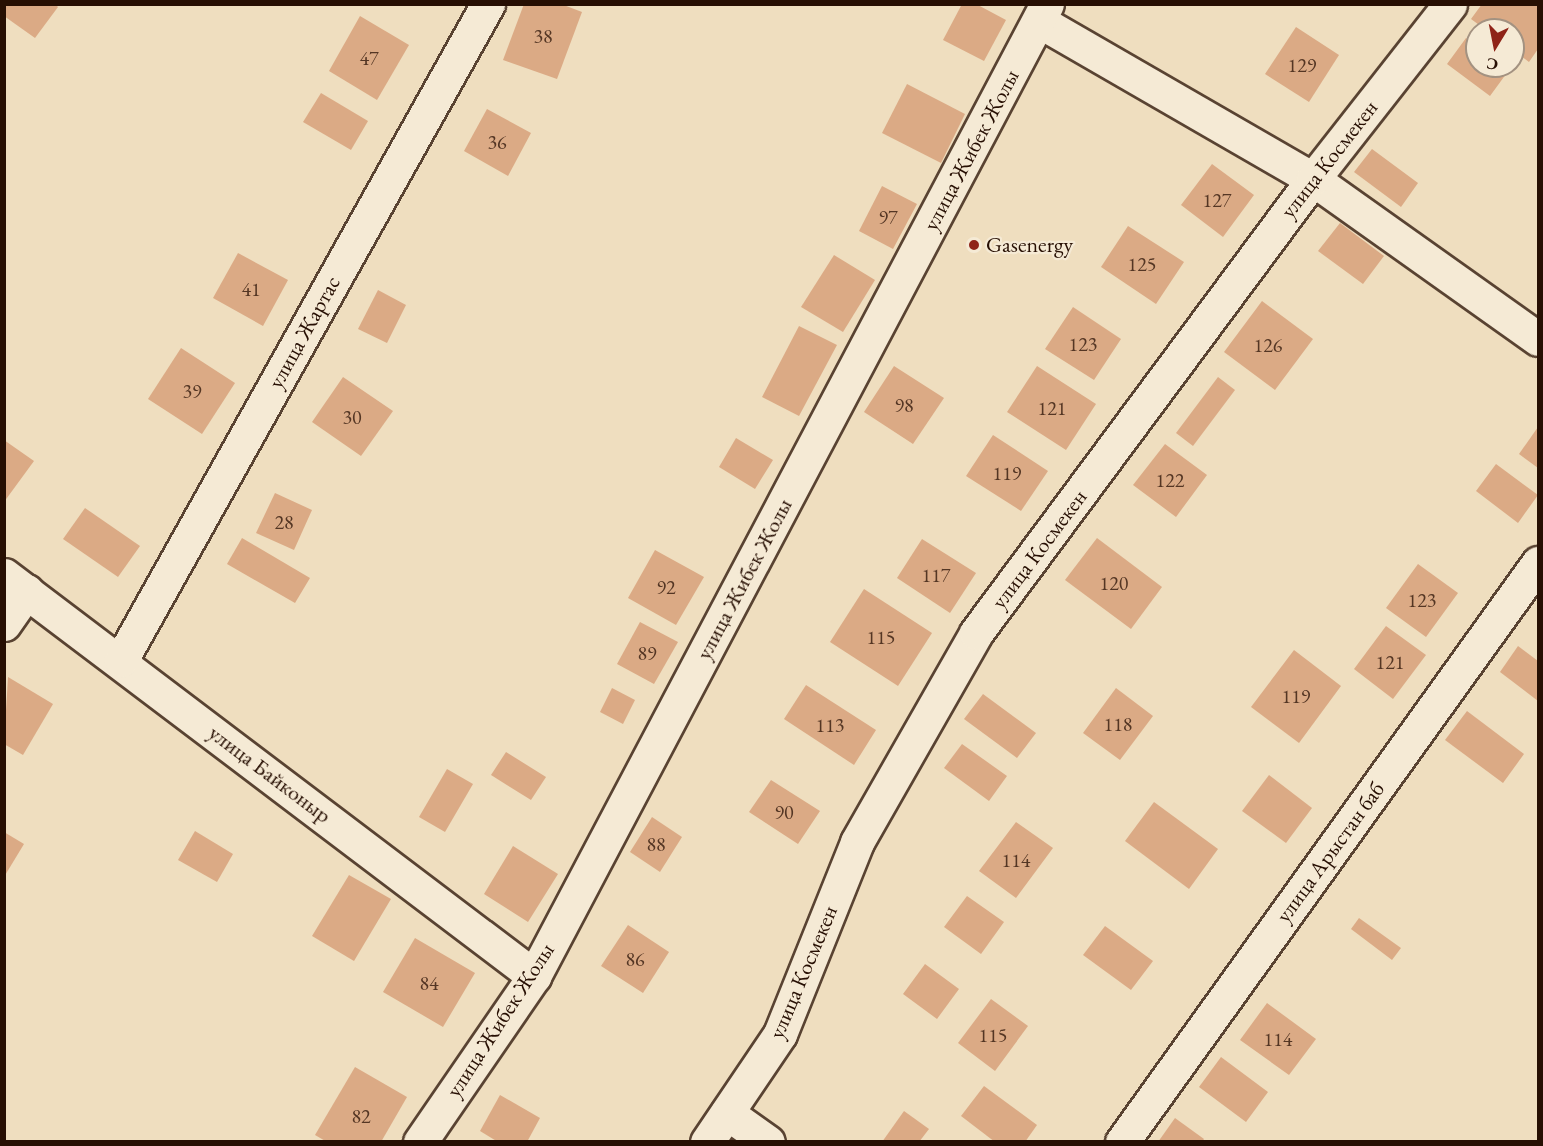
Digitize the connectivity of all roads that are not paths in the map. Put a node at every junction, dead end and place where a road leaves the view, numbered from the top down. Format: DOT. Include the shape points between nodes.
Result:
graph roads {
  1 [pos="488,4"];
  2 [pos="1450,4"];
  3 [pos="1043,13"];
  4 [pos="1313,179"];
  5 [pos="1539,339"];
  6 [pos="1539,563"];
  7 [pos="16,583"];
  8 [pos="4,624"];
  9 [pos="121,660"];
  10 [pos="534,976"];
  11 [pos="727,1113"];
  12 [pos="420,1142"];
  13 [pos="707,1142"];
  14 [pos="768,1142"];
  15 [pos="1122,1142"];
  1 -- 9 [label="street, улица Жартас"];
  2 -- 4 [label="street, улица Космекен"];
  3 -- 4 [label="street"];
  3 -- 10 [label="street, улица Жибек Жолы"];
  4 -- 5 [label="street"];
  4 -- 11 [label="street, улица Космекен" via="976,633 857,842 780,1034"];
  6 -- 15 [label="street, улица Арыстан баб"];
  7 -- 8 [label="street"];
  7 -- 9 [label="street, улица Байконыр"];
  9 -- 10 [label="street, улица Байконыр"];
  10 -- 12 [label="street, улица Жибек Жолы"];
  11 -- 13 [label="street, улица Космекен"];
  11 -- 14 [label="street"];
}
